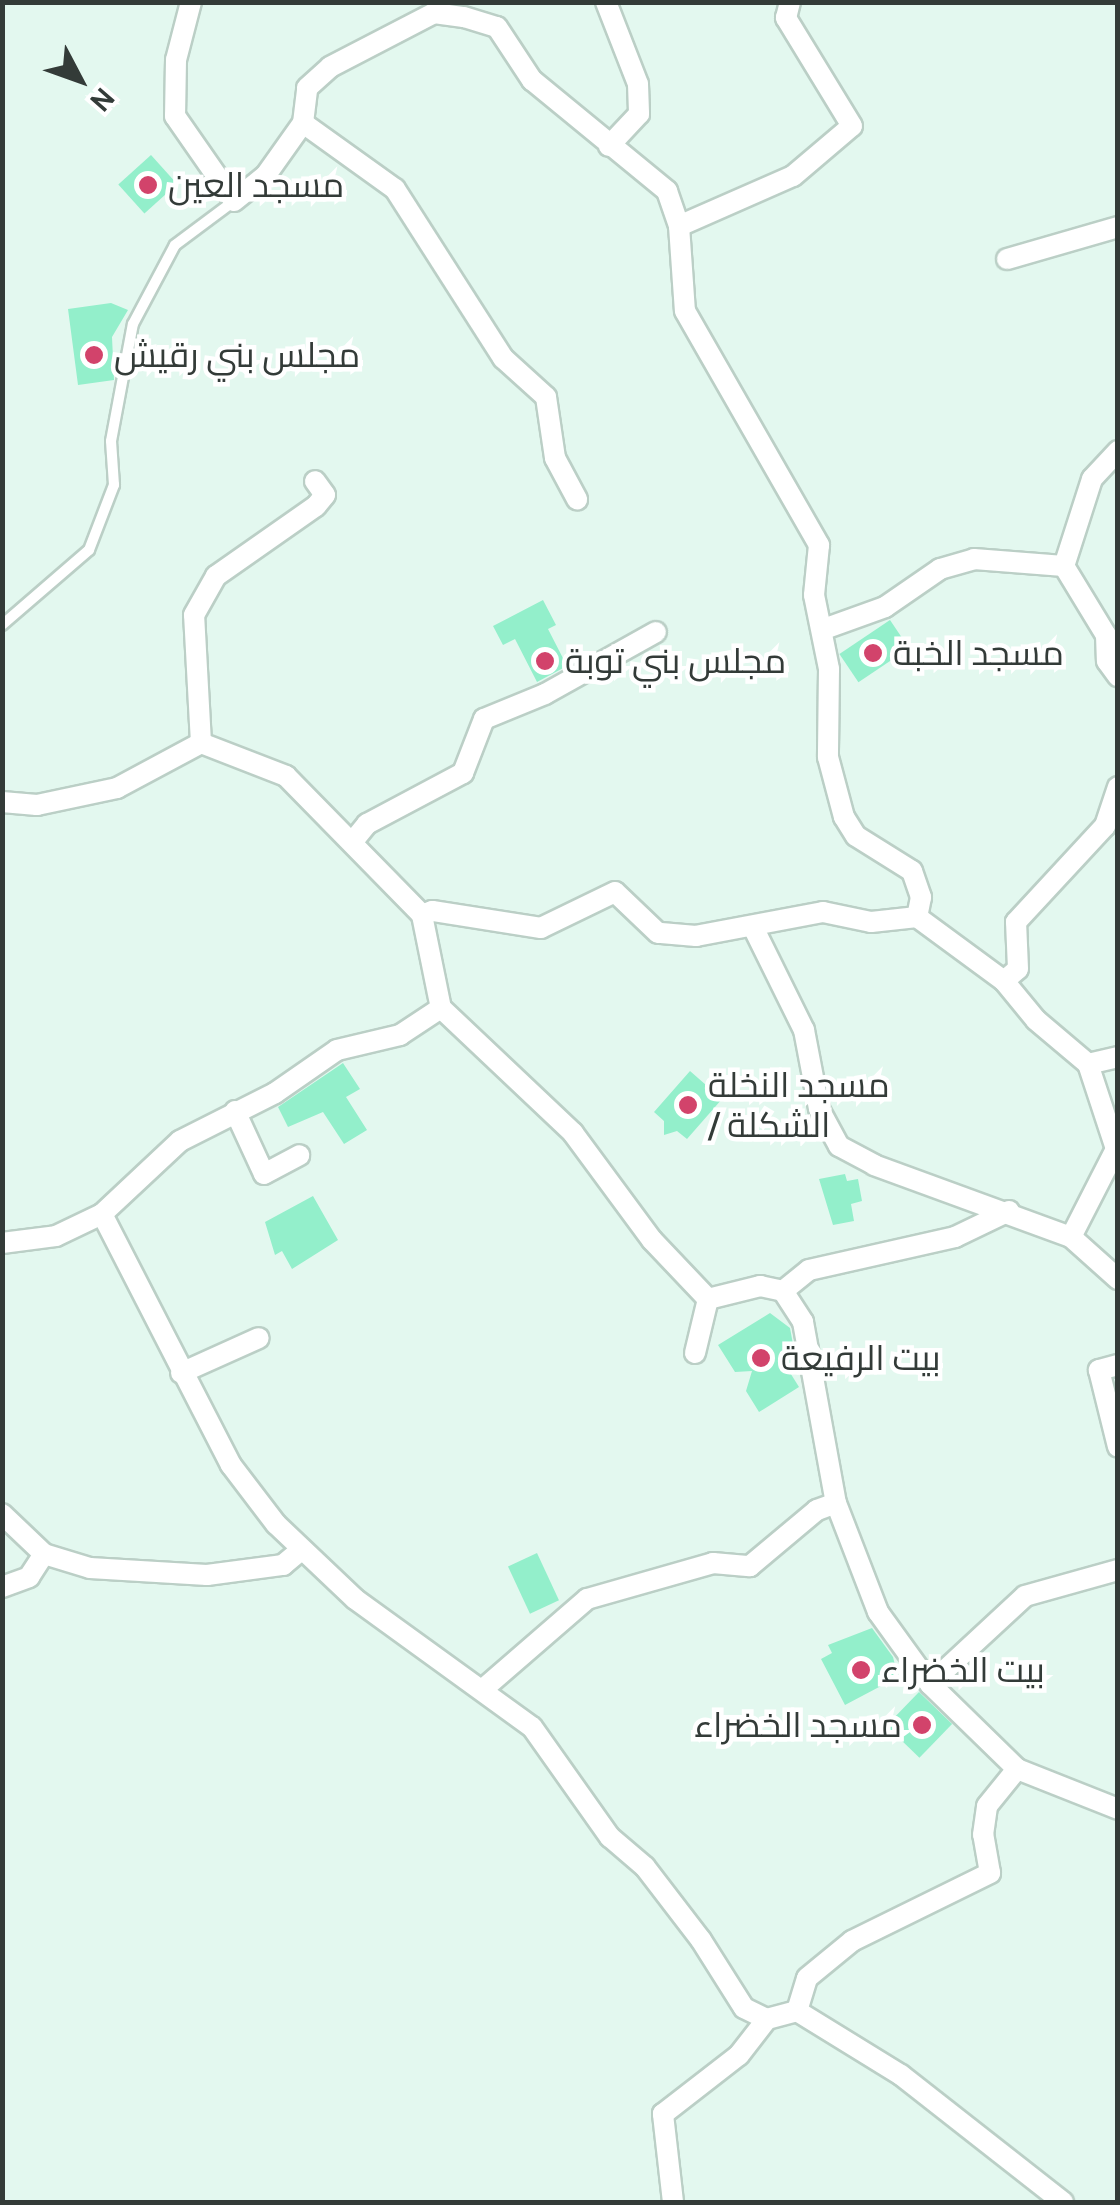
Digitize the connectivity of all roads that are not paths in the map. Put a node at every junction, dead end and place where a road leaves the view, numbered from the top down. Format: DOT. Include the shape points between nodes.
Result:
graph roads {
  1 [pos="606,2"];
  2 [pos="790,2"];
  3 [pos="182,6"];
  4 [pos="462,10"];
  5 [pos="303,123"];
  6 [pos="609,146"];
  7 [pos="234,201"];
  8 [pos="679,226"];
  9 [pos="1118,227"];
  10 [pos="1007,259"];
  11 [pos="1118,451"];
  12 [pos="314,482"];
  13 [pos="577,498"];
  14 [pos="1064,566"];
  15 [pos="2,625"];
  16 [pos="824,629"];
  17 [pos="656,632"];
  18 [pos="1118,676"];
  19 [pos="202,743"];
  20 [pos="1118,786"];
  21 [pos="2,802"];
  22 [pos="354,840"];
  23 [pos="422,915"];
  24 [pos="917,917"];
  25 [pos="754,929"];
  26 [pos="1004,980"];
  27 [pos="441,1008"];
  28 [pos="1118,1057"];
  29 [pos="1088,1064"];
  30 [pos="235,1112"];
  31 [pos="1117,1148"];
  32 [pos="299,1156"];
  33 [pos="1009,1210"];
  34 [pos="102,1214"];
  35 [pos="1071,1236"];
  36 [pos="2,1243"];
  37 [pos="1118,1278"];
  38 [pos="783,1292"];
  39 [pos="708,1299"];
  40 [pos="259,1338"];
  41 [pos="695,1353"];
  42 [pos="1118,1365"];
  43 [pos="182,1373"];
  44 [pos="1118,1447"];
  45 [pos="836,1504"];
  46 [pos="2,1514"];
  47 [pos="300,1550"];
  48 [pos="44,1554"];
  49 [pos="1118,1570"];
  50 [pos="2,1587"];
  51 [pos="930,1684"];
  52 [pos="482,1690"];
  53 [pos="1017,1769"];
  54 [pos="1118,1809"];
  55 [pos="797,2011"];
  56 [pos="767,2018"];
  57 [pos="672,2202"];
  58 [pos="1063,2202"];
  1 -- 6 [label="street" via="639,114"];
  2 -- 8 [label="street" via="786,18 852,126 793,176"];
  3 -- 7 [label="street" via="176,116"];
  4 -- 5 [label="street" via="434,13 330,68 307,88"];
  4 -- 6 [label="street" via="497,26 532,80"];
  5 -- 7 [label="street" via="266,175"];
  5 -- 13 [label="street" via="395,189 503,358 546,396 556,458"];
  6 -- 8 [label="street" via="667,191"];
  7 -- 15 [label="lane" via="175,245 133,324 111,441 114,485 89,550"];
  8 -- 16 [label="street" via="685,311 818,546 814,595"];
  9 -- 10 [label="street"];
  11 -- 14 [label="street" via="1092,478"];
  12 -- 19 [label="street" via="326,494 316,506 216,576 194,615"];
  14 -- 16 [label="street" via="974,559 940,569 885,607"];
  14 -- 18 [label="street" via="1106,635 1107,662"];
  16 -- 24 [label="street" via="828,757 844,817 856,836 912,871 920,897"];
  17 -- 22 [label="street" via="545,694 484,719 464,772 367,824"];
  19 -- 21 [label="street" via="117,788 37,805"];
  19 -- 22 [label="street" via="286,776"];
  20 -- 26 [label="street" via="1106,826 1016,922 1018,969"];
  22 -- 23 [label="street"];
  23 -- 25 [label="street" via="432,911 541,928 615,892 658,933"];
  23 -- 27 [label="street"];
  24 -- 25 [label="street" via="871,922 823,912"];
  24 -- 26 [label="street"];
  25 -- 33 [label="street" via="804,1030 819,1110 839,1146 874,1166"];
  26 -- 29 [label="street" via="1036,1020"];
  27 -- 30 [label="street" via="400,1035 337,1050"];
  27 -- 39 [label="street" via="546,1104 652,1240"];
  28 -- 29 [label="street"];
  29 -- 31 [label="street"];
  30 -- 32 [label="street" via="264,1174"];
  30 -- 34 [label="street" via="180,1141"];
  31 -- 35 [label="street"];
  33 -- 35 [label="street"];
  33 -- 38 [label="street" via="955,1238 809,1270"];
  34 -- 36 [label="street" via="56,1236"];
  34 -- 43 [label="street"];
  35 -- 37 [label="street"];
  38 -- 39 [label="street" via="760,1286"];
  38 -- 45 [label="street" via="803,1322"];
  39 -- 41 [label="street"];
  40 -- 43 [label="street"];
  42 -- 44 [label="street" via="1099,1370"];
  43 -- 47 [label="street" via="231,1465"];
  45 -- 51 [label="street" via="878,1612"];
  45 -- 52 [label="street" via="817,1510 750,1566 713,1563 588,1599"];
  46 -- 48 [label="street"];
  47 -- 48 [label="street" via="283,1565 207,1575 90,1568"];
  47 -- 52 [label="street"];
  48 -- 50 [label="street" via="30,1577"];
  49 -- 51 [label="street" via="1025,1596"];
  51 -- 53 [label="street"];
  52 -- 56 [label="street" via="532,1728 610,1837 644,1866 701,1940 744,2008"];
  53 -- 54 [label="street"];
  53 -- 55 [label="street" via="987,1806 982,1835 990,1873 852,1941 807,1978"];
  55 -- 56 [label="street"];
  55 -- 58 [label="street" via="901,2075"];
  56 -- 57 [label="street" via="739,2054 663,2114"];
}
